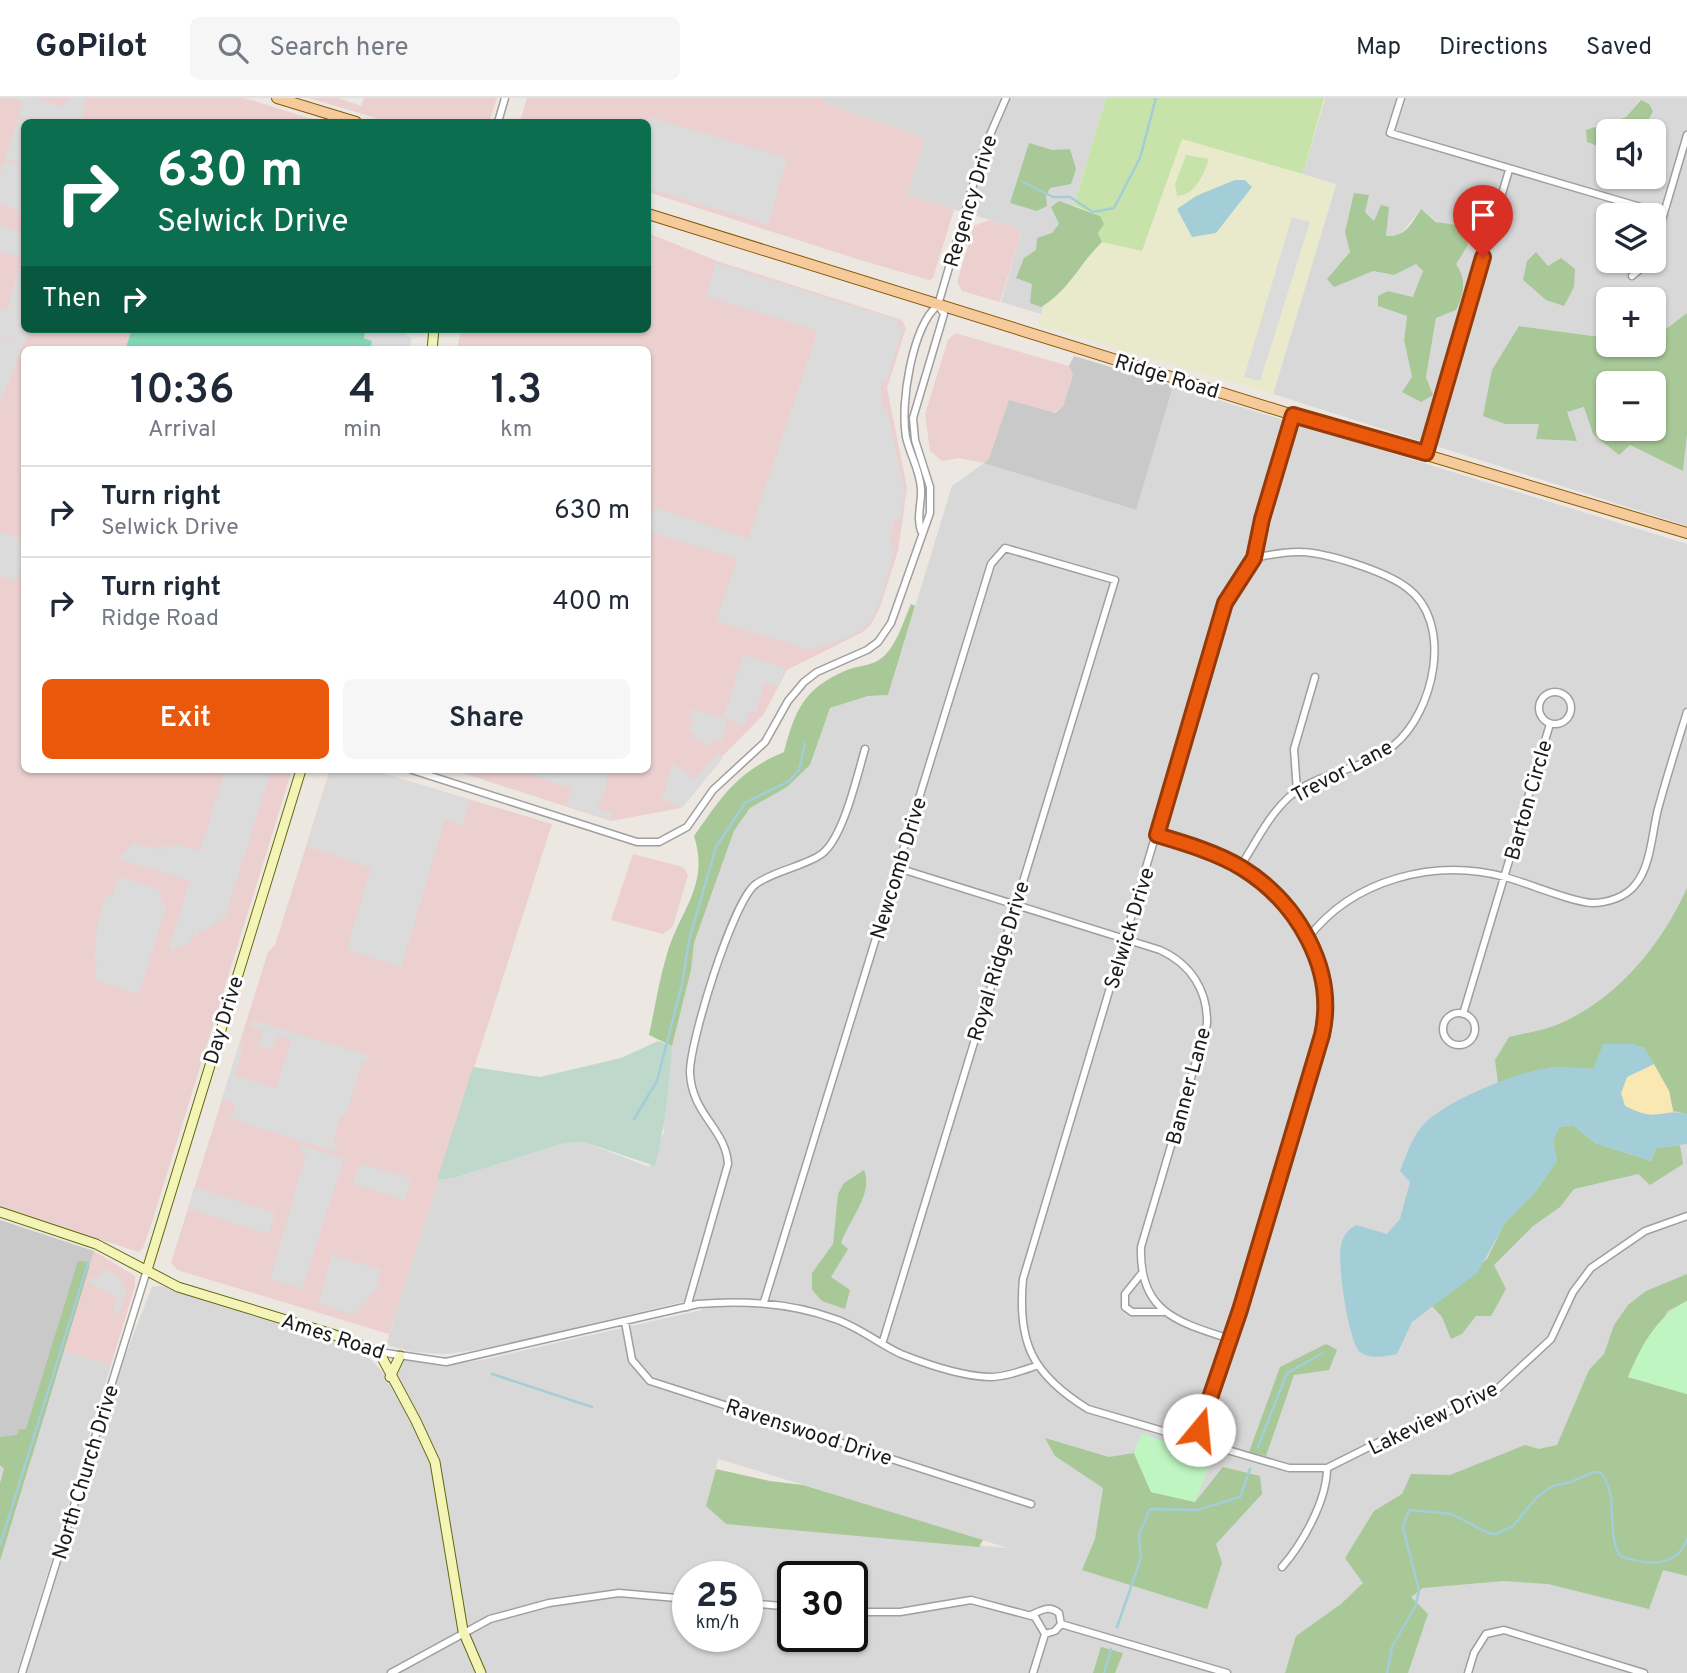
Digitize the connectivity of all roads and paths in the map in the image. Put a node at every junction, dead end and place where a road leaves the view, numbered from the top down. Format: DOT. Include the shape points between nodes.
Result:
graph roads {
  1 [pos="277,98"];
  2 [pos="505,98"];
  3 [pos="1006,98"];
  4 [pos="1401,98"];
  5 [pos="346,119"];
  6 [pos="499,119"];
  7 [pos="1687,135"];
  8 [pos="1509,170"];
  9 [pos="1625,203"];
  10 [pos="1666,207"];
  11 [pos="651,215"];
  12 [pos="1636,273"];
  13 [pos="1632,276"];
  14 [pos="938,305"];
  15 [pos="1293,415"];
  16 [pos="1426,453"];
  17 [pos="921,531"];
  18 [pos="1687,533"];
  19 [pos="1254,558"];
  20 [pos="1115,580"];
  21 [pos="1315,677"];
  22 [pos="1687,712"];
  23 [pos="1550,724"];
  24 [pos="865,750"];
  25 [pos="300,773"];
  26 [pos="421,773"];
  27 [pos="1297,791"];
  28 [pos="1157,835"];
  29 [pos="1240,867"];
  30 [pos="898,868"];
  31 [pos="1505,877"];
  32 [pos="1016,904"];
  33 [pos="1307,938"];
  34 [pos="1125,939"];
  35 [pos="1463,1014"];
  36 [pos="0,1212"];
  37 [pos="1687,1216"];
  38 [pos="147,1270"];
  39 [pos="1141,1274"];
  40 [pos="764,1302"];
  41 [pos="687,1307"];
  42 [pos="1163,1312"];
  43 [pos="625,1322"];
  44 [pos="1230,1339"];
  45 [pos="883,1341"];
  46 [pos="379,1353"];
  47 [pos="400,1356"];
  48 [pos="1036,1366"];
  49 [pos="390,1377"];
  50 [pos="1196,1442"];
  51 [pos="1327,1468"];
  52 [pos="1031,1504"];
  53 [pos="1283,1567"];
  54 [pos="672,1598"];
  55 [pos="868,1612"];
  56 [pos="1031,1615"];
  57 [pos="1061,1624"];
  58 [pos="463,1631"];
  59 [pos="1045,1634"];
  60 [pos="22,1673"];
  61 [pos="391,1673"];
  62 [pos="481,1673"];
  63 [pos="1033,1673"];
  64 [pos="1227,1673"];
  65 [pos="1468,1673"];
  66 [pos="1644,1673"];
  1 -- 5 [label="main road"];
  2 -- 6 [label="street"];
  3 -- 14 [label="street, Regency Drive" via="983,151"];
  4 -- 8 [label="street" via="1390,133"];
  7 -- 10 [label="street"];
  8 -- 9 [label="street"];
  8 -- 16 [label="street"];
  11 -- 14 [label="main road, Ridge Road"];
  12 -- 13 [label="street"];
  14 -- 15 [label="main road, Ridge Road"];
  14 -- 17 [label="street" via="926,318 905,398 906,437 921,489"];
  14 -- 17 [label="street" via="944,314 913,418 930,487 930,513"];
  15 -- 16 [label="main road, Ridge Road"];
  15 -- 19 [label="street, Selwick Drive"];
  16 -- 18 [label="main road, Ridge Road"];
  17 -- 26 [label="street" via="899,603 878,642 804,682 765,742 713,790 687,827 668,839 637,842"];
  19 -- 27 [label="street, Trevor Lane" via="1301,552 1384,575 1415,595 1433,626 1435,659 1410,728 1381,754"];
  19 -- 28 [label="street, Selwick Drive" via="1225,603"];
  20 -- 30 [label="street, Newcomb Drive" via="1005,548 998,553"];
  20 -- 32 [label="street, Royal Ridge Drive"];
  21 -- 27 [label="street" via="1294,749"];
  22 -- 31 [label="street" via="1636,885 1622,896 1591,903"];
  23 -- 23 [label="street, Barton Circle" via="1539,713 1539,703 1549,693 1559,693 1570,704 1569,715 1561,723"];
  23 -- 31 [label="street, Barton Circle"];
  24 -- 41 [label="street" via="846,813 824,852 755,884 746,893 723,943 690,1074 695,1103 727,1149 728,1164"];
  25 -- 38 [label="street, Day Drive"];
  27 -- 29 [label="street, Trevor Lane" via="1276,811"];
  28 -- 29 [label="street"];
  28 -- 34 [label="street, Selwick Drive"];
  29 -- 33 [label="street" via="1280,896"];
  30 -- 32 [label="street, Banner Lane"];
  30 -- 40 [label="street, Newcomb Drive"];
  31 -- 33 [label="street" via="1446,869 1398,878 1350,899"];
  31 -- 35 [label="street, Barton Circle"];
  32 -- 34 [label="street, Banner Lane"];
  32 -- 45 [label="street, Royal Ridge Drive"];
  33 -- 44 [label="street" via="1325,990 1324,1026"];
  34 -- 39 [label="street, Banner Lane" via="1160,950 1183,964 1201,989 1207,1015 1142,1247"];
  34 -- 48 [label="street, Selwick Drive" via="1023,1279 1022,1327"];
  35 -- 35 [label="street" via="1471,1019 1474,1033 1465,1044 1454,1045 1446,1039 1443,1024 1449,1016"];
  36 -- 38 [label="street, Ames Road" via="96,1244"];
  37 -- 51 [label="street, Lakeview Drive" via="1645,1231 1591,1268 1573,1292 1551,1339 1495,1391"];
  38 -- 46 [label="street, Ames Road" via="178,1287"];
  38 -- 60 [label="street, North Church Drive"];
  39 -- 42 [label="street"];
  39 -- 42 [label="street, Banner Lane" via="1125,1294 1125,1307 1132,1312"];
  40 -- 41 [label="street, Ames Road"];
  40 -- 45 [label="street, Ames Road" via="835,1319"];
  41 -- 43 [label="street, Ames Road"];
  42 -- 44 [label="street, Banner Lane"];
  43 -- 47 [label="street, Ames Road" via="446,1362"];
  43 -- 52 [label="street, Ravenswood Drive" via="632,1360 650,1381"];
  44 -- 50 [label="street"];
  45 -- 48 [label="street, Ames Road" via="900,1353 971,1375 991,1377"];
  46 -- 47 [label="street, Ames Road"];
  46 -- 49 [label="street"];
  47 -- 49 [label="street"];
  48 -- 50 [label="street, Lakeview Drive" via="1088,1409"];
  49 -- 58 [label="street" via="435,1462"];
  50 -- 51 [label="street, Lakeview Drive" via="1289,1468"];
  51 -- 53 [label="street" via="1327,1487 1300,1546"];
  54 -- 58 [label="street" via="619,1593 549,1603"];
  55 -- 56 [label="street" via="900,1612 971,1600"];
  56 -- 57 [label="street" via="1054,1609"];
  56 -- 59 [label="street" via="1040,1621"];
  57 -- 59 [label="street"];
  57 -- 64 [label="street"];
  58 -- 61 [label="street"];
  58 -- 62 [label="street"];
  59 -- 63 [label="street"];
  65 -- 66 [label="street" via="1486,1634 1504,1630"];
}
